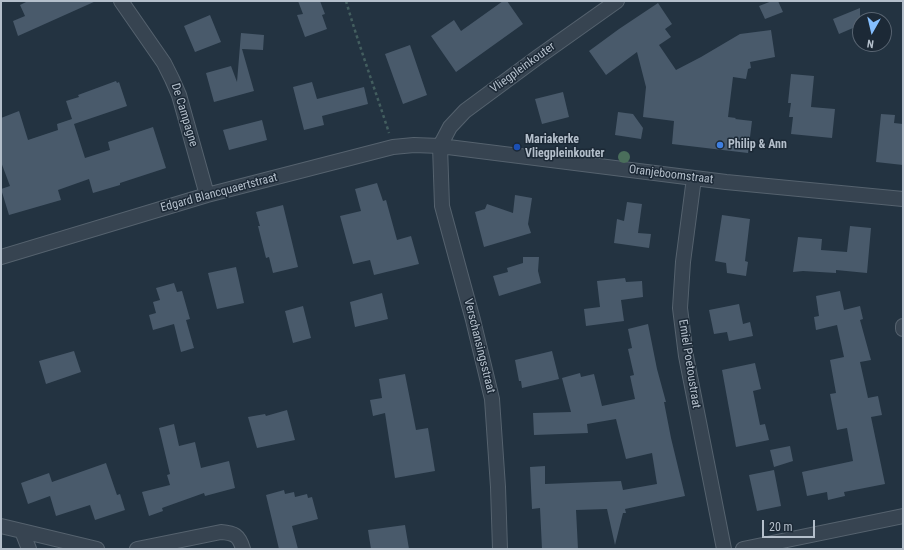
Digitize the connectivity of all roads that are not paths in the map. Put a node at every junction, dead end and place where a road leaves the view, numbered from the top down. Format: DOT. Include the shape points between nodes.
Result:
graph roads {
  1 [pos="121,1"];
  2 [pos="618,1"];
  3 [pos="440,146"];
  4 [pos="694,178"];
  5 [pos="208,194"];
  6 [pos="903,200"];
  7 [pos="1,257"];
  8 [pos="903,326"];
  9 [pos="903,329"];
  10 [pos="903,516"];
  11 [pos="1,526"];
  12 [pos="22,531"];
  13 [pos="29,549"];
  14 [pos="97,549"];
  15 [pos="136,549"];
  16 [pos="243,549"];
  17 [pos="500,549"];
  18 [pos="724,549"];
  19 [pos="743,549"];
  1 -- 5 [label="street, De Campagne" via="172,78"];
  2 -- 3 [label="street, Vliegpleinkouter" via="465,111 450,127"];
  3 -- 4 [label="street, Oranjeboomstraat"];
  3 -- 5 [label="street, Edgard Blancquaertstraat" via="393,147"];
  3 -- 17 [label="street, Verschansingsstraat" via="442,206 492,399"];
  4 -- 6 [label="street, Oranjeboomstraat"];
  4 -- 18 [label="street, Emiel Poetoustraat" via="680,308 686,356"];
  5 -- 7 [label="street, Edgard Blancquaertstraat"];
  8 -- 9 [label="street"];
  10 -- 19 [label="street"];
  11 -- 12 [label="street"];
  12 -- 13 [label="street"];
  12 -- 14 [label="street"];
  15 -- 16 [label="street" via="221,532 233,533 240,540"];
}
